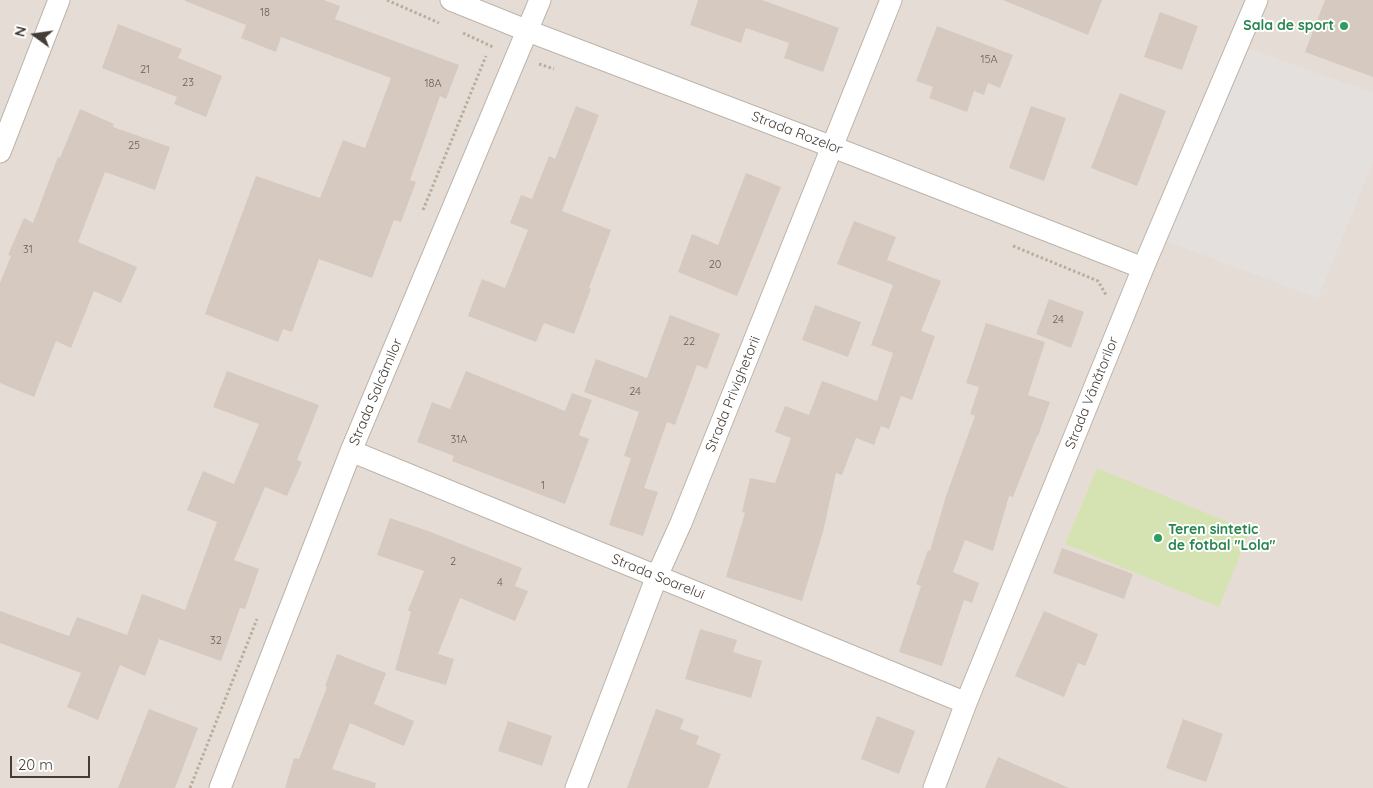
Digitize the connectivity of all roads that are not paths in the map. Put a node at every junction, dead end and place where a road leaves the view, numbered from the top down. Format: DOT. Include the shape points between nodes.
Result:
graph roads {
  1 [pos="59,0"];
  2 [pos="451,0"];
  3 [pos="540,0"];
  4 [pos="892,0"];
  5 [pos="1256,0"];
  6 [pos="528,31"];
  7 [pos="832,147"];
  8 [pos="0,152"];
  9 [pos="1143,268"];
  10 [pos="351,451"];
  11 [pos="657,576"];
  12 [pos="966,703"];
  13 [pos="220,788"];
  14 [pos="576,788"];
  15 [pos="934,788"];
  1 -- 8 [label="street"];
  2 -- 6 [label="street, Strada Rozelor"];
  3 -- 6 [label="street, Strada Salcâmilor"];
  4 -- 7 [label="street, Strada Privighetorii"];
  5 -- 9 [label="street, Strada Vânătorilor"];
  6 -- 7 [label="street, Strada Rozelor"];
  6 -- 10 [label="street, Strada Salcâmilor"];
  7 -- 9 [label="street, Strada Rozelor"];
  7 -- 11 [label="street, Strada Privighetorii"];
  9 -- 12 [label="street, Strada Vânătorilor"];
  10 -- 11 [label="street, Strada Soarelui"];
  10 -- 13 [label="street, Strada Salcâmilor"];
  11 -- 12 [label="street, Strada Soarelui"];
  11 -- 14 [label="street, Strada Privighetorii"];
  12 -- 15 [label="street, Strada Vânătorilor"];
}
